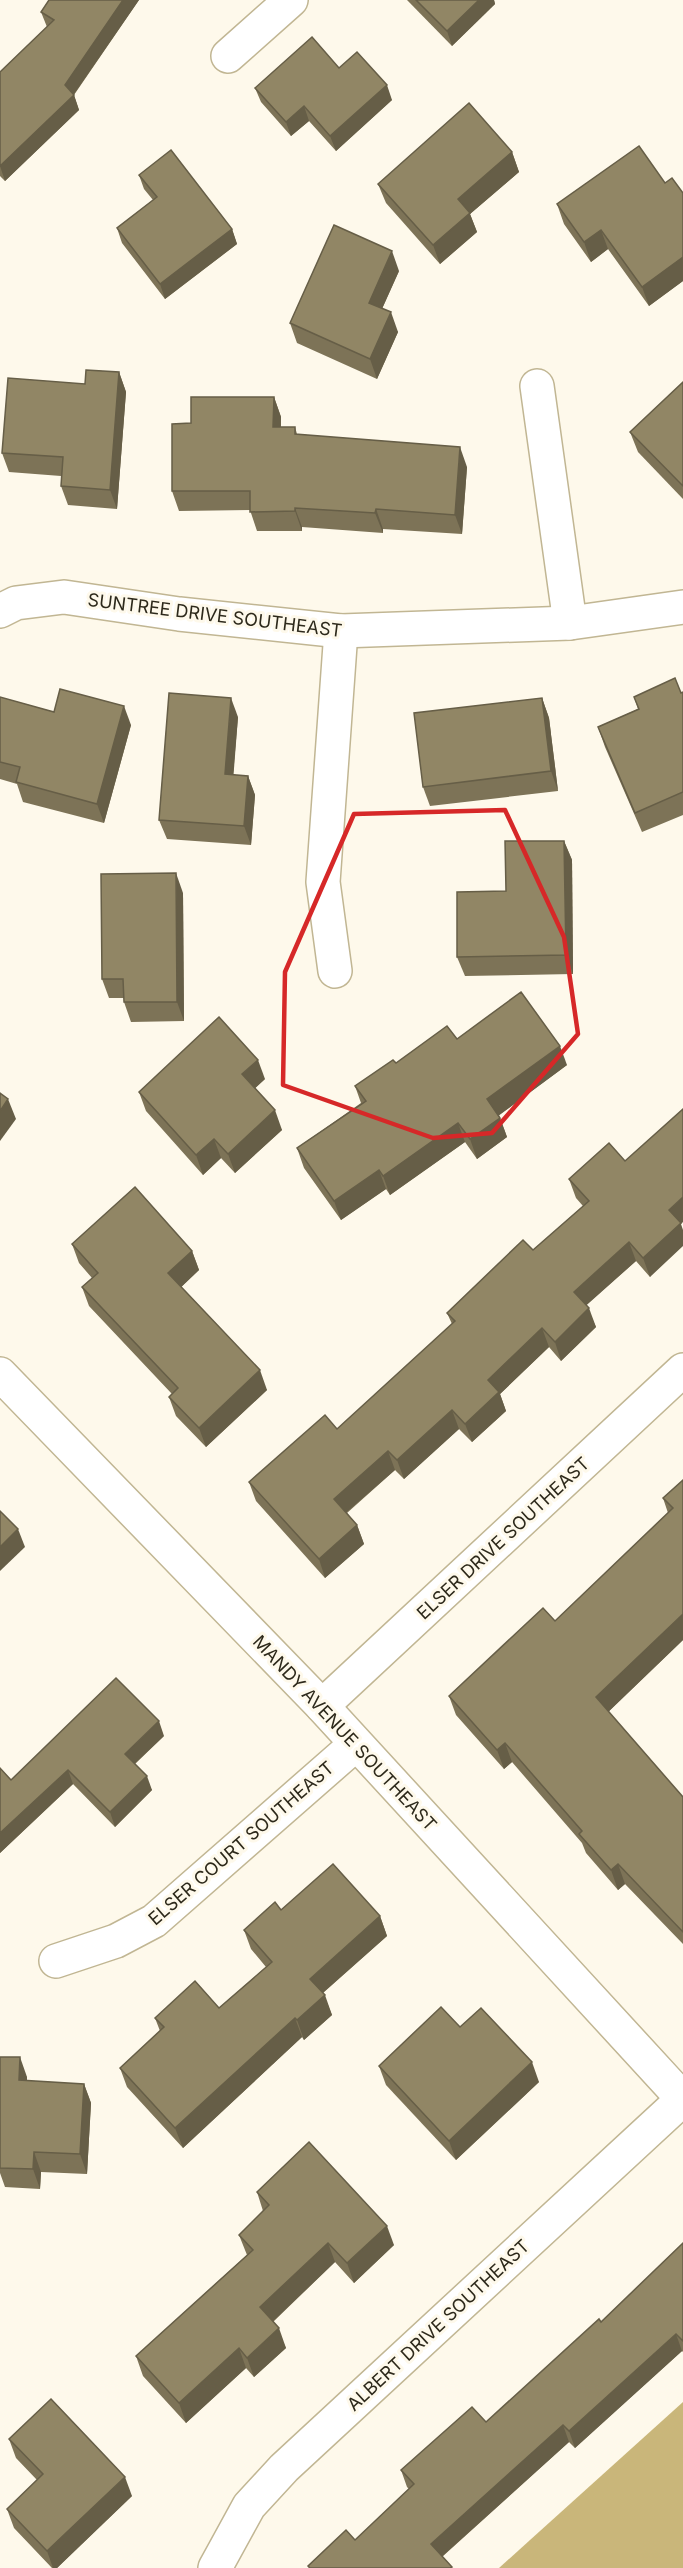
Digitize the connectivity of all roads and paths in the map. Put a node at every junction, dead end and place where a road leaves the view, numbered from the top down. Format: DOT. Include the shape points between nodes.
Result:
graph roads {
  1 [pos="291,0"];
  2 [pos="228,56"];
  3 [pos="537,386"];
  4 [pos="683,607"];
  5 [pos="0,610"];
  6 [pos="570,623"];
  7 [pos="341,632"];
  8 [pos="335,971"];
  9 [pos="683,1370"];
  10 [pos="0,1374"];
  11 [pos="322,1706"];
  12 [pos="356,1744"];
  13 [pos="56,1961"];
  14 [pos="683,2099"];
  15 [pos="215,2568"];
  1 -- 2 [label="street"];
  3 -- 6 [label="street"];
  4 -- 6 [label="street, SUNTREE DRIVE SOUTHEAST"];
  5 -- 7 [label="street, SUNTREE DRIVE SOUTHEAST" via="16,603 64,597"];
  6 -- 7 [label="street, SUNTREE DRIVE SOUTHEAST"];
  7 -- 8 [label="street" via="323,882"];
  9 -- 11 [label="street, ELSER DRIVE SOUTHEAST"];
  10 -- 11 [label="street, MANDY AVENUE SOUTHEAST"];
  11 -- 12 [label="street, MANDY AVENUE SOUTHEAST"];
  12 -- 13 [label="street, ELSER COURT SOUTHEAST" via="154,1921 116,1941"];
  12 -- 14 [label="street, MANDY AVENUE SOUTHEAST"];
  14 -- 15 [label="street, ALBERT DRIVE SOUTHEAST" via="284,2468 249,2506"];
}
